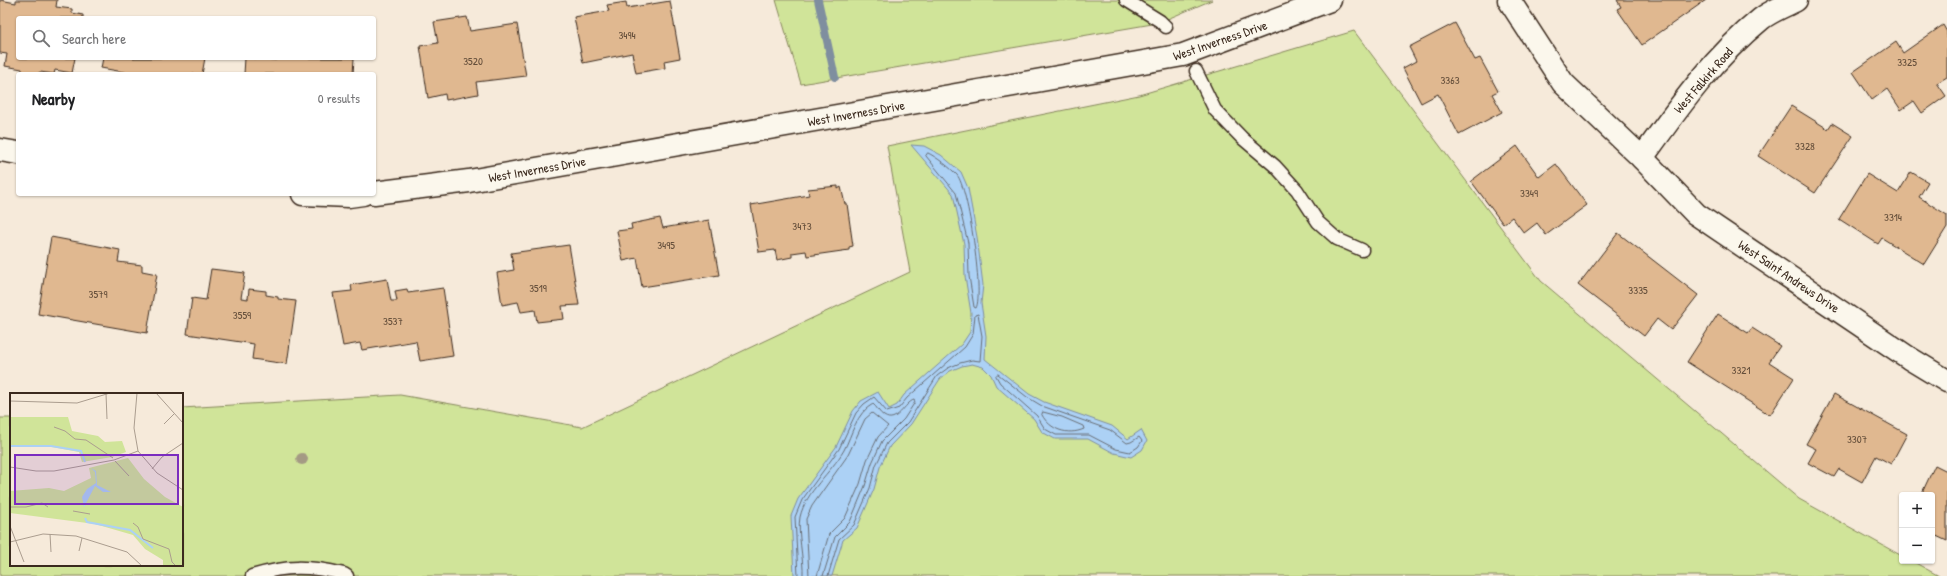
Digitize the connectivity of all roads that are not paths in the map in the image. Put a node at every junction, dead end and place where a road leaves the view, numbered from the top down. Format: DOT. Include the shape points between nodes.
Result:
graph roads {
  1 [pos="1126,0"];
  2 [pos="1330,0"];
  3 [pos="1509,0"];
  4 [pos="1796,0"];
  5 [pos="1166,27"];
  6 [pos="1196,71"];
  7 [pos="0,150"];
  8 [pos="16,153"];
  9 [pos="1642,158"];
  10 [pos="376,193"];
  11 [pos="1362,250"];
  12 [pos="1947,381"];
  13 [pos="252,576"];
  14 [pos="347,576"];
  1 -- 5 [label="lane"];
  2 -- 10 [label="street, West Inverness Drive" via="1183,55 469,181"];
  3 -- 9 [label="street, West Saint Andrews Drive" via="1563,83"];
  4 -- 9 [label="street, West Falkirk Road" via="1762,18 1717,60"];
  6 -- 11 [label="lane" via="1215,110 1242,138 1275,166 1297,190 1318,222 1336,238"];
  7 -- 8 [label="street"];
  9 -- 12 [label="street, West Saint Andrews Drive" via="1696,214"];
  13 -- 14 [label="lane" via="274,569 316,567"];
}
